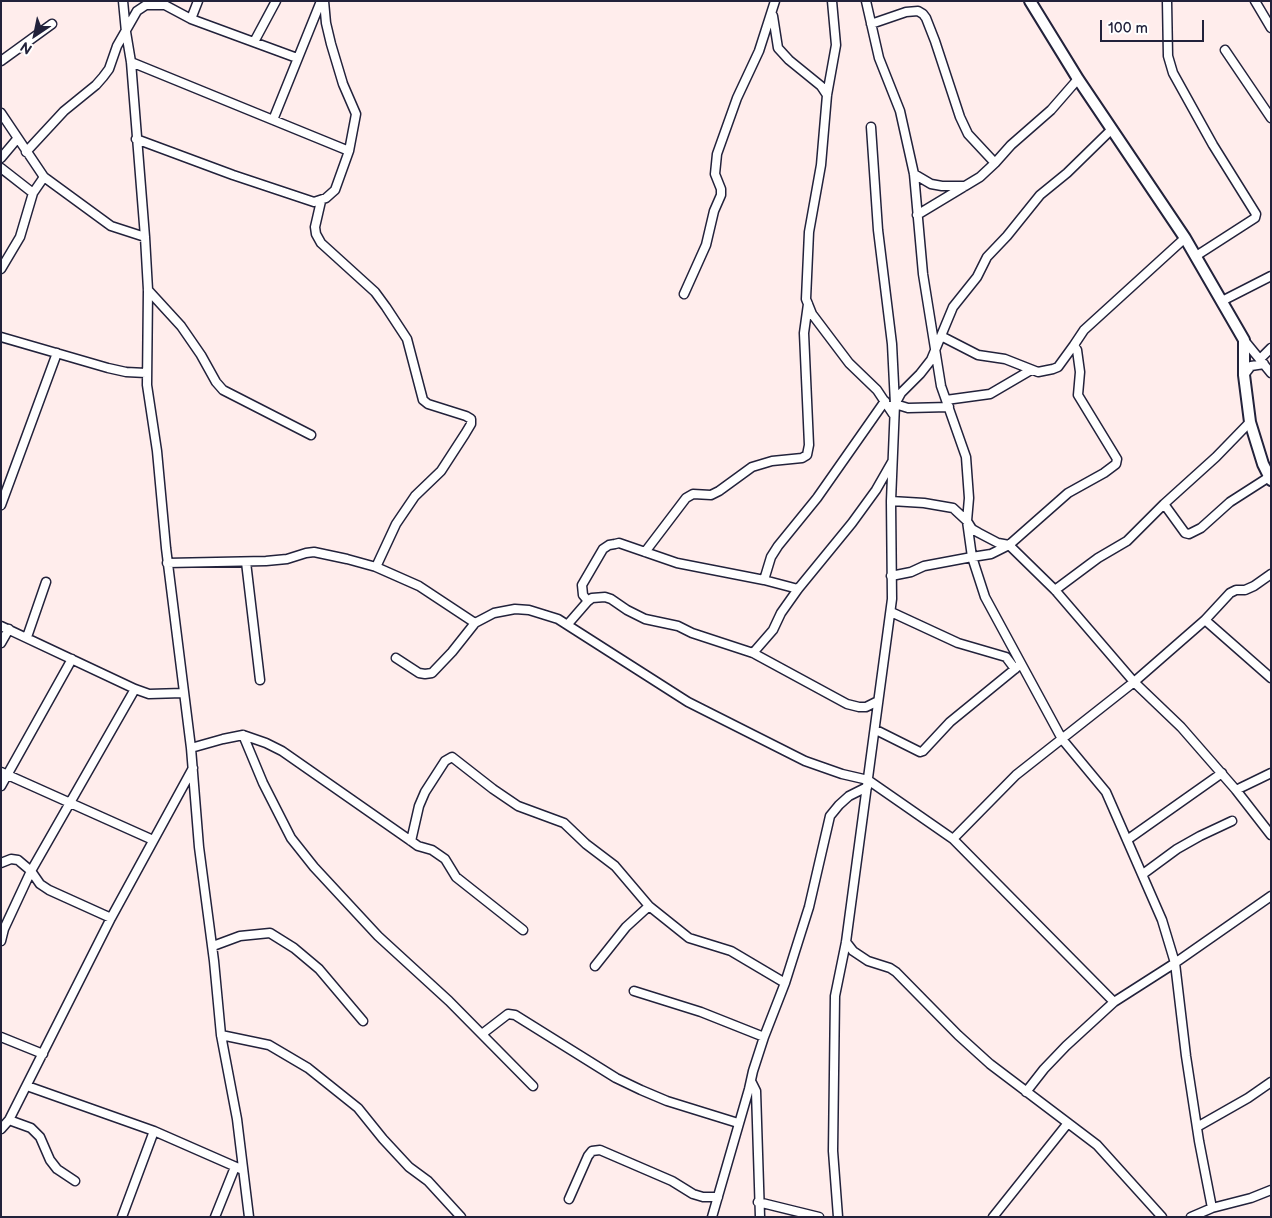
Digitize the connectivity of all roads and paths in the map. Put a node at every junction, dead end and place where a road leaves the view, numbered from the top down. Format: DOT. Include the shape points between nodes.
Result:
graph roads {
  1 [pos="123,1"];
  2 [pos="198,1"];
  3 [pos="276,1"];
  4 [pos="322,1"];
  5 [pos="775,1"];
  6 [pos="832,1"];
  7 [pos="866,1"];
  8 [pos="1030,1"];
  9 [pos="1167,1"];
  10 [pos="1255,1"];
  11 [pos="160,3"];
  12 [pos="772,12"];
  13 [pos="191,19"];
  14 [pos="52,24"];
  15 [pos="871,24"];
  16 [pos="1271,28"];
  17 [pos="126,32"];
  18 [pos="254,42"];
  19 [pos="1225,50"];
  20 [pos="297,58"];
  21 [pos="1,61"];
  22 [pos="131,62"];
  23 [pos="1078,79"];
  24 [pos="827,95"];
  25 [pos="1,112"];
  26 [pos="1271,118"];
  27 [pos="273,120"];
  28 [pos="872,127"];
  29 [pos="1111,130"];
  30 [pos="17,139"];
  31 [pos="136,139"];
  32 [pos="349,151"];
  33 [pos="26,152"];
  34 [pos="1,158"];
  35 [pos="995,163"];
  36 [pos="1,168"];
  37 [pos="914,174"];
  38 [pos="44,177"];
  39 [pos="967,185"];
  40 [pos="33,193"];
  41 [pos="321,201"];
  42 [pos="917,215"];
  43 [pos="145,237"];
  44 [pos="1185,238"];
  45 [pos="1196,256"];
  46 [pos="1,269"];
  47 [pos="1271,276"];
  48 [pos="148,290"];
  49 [pos="684,294"];
  50 [pos="1222,301"];
  51 [pos="808,304"];
  52 [pos="941,336"];
  53 [pos="1,337"];
  54 [pos="1244,340"];
  55 [pos="1074,345"];
  56 [pos="1271,348"];
  57 [pos="935,353"];
  58 [pos="57,354"];
  59 [pos="1262,362"];
  60 [pos="1031,370"];
  61 [pos="146,373"];
  62 [pos="1271,373"];
  63 [pos="1244,375"];
  64 [pos="890,404"];
  65 [pos="947,404"];
  66 [pos="1250,422"];
  67 [pos="311,435"];
  68 [pos="893,460"];
  69 [pos="1270,478"];
  70 [pos="891,501"];
  71 [pos="1164,504"];
  72 [pos="1,505"];
  73 [pos="967,521"];
  74 [pos="1009,545"];
  75 [pos="644,552"];
  76 [pos="972,557"];
  77 [pos="246,562"];
  78 [pos="167,563"];
  79 [pos="376,567"];
  80 [pos="1271,574"];
  81 [pos="892,576"];
  82 [pos="764,580"];
  83 [pos="46,582"];
  84 [pos="798,589"];
  85 [pos="1055,590"];
  86 [pos="588,601"];
  87 [pos="891,612"];
  88 [pos="1206,620"];
  89 [pos="475,623"];
  90 [pos="568,624"];
  91 [pos="5,627"];
  92 [pos="27,637"];
  93 [pos="1,643"];
  94 [pos="753,653"];
  95 [pos="396,658"];
  96 [pos="72,659"];
  97 [pos="1018,667"];
  98 [pos="1271,678"];
  99 [pos="260,680"];
  100 [pos="1134,682"];
  101 [pos="135,689"];
  102 [pos="184,693"];
  103 [pos="878,701"];
  104 [pos="876,730"];
  105 [pos="243,735"];
  106 [pos="1062,739"];
  107 [pos="191,748"];
  108 [pos="193,768"];
  109 [pos="4,773"];
  110 [pos="1271,773"];
  111 [pos="1222,774"];
  112 [pos="867,784"];
  113 [pos="1,786"];
  114 [pos="1236,790"];
  115 [pos="70,802"];
  116 [pos="1232,821"];
  117 [pos="1271,835"];
  118 [pos="953,839"];
  119 [pos="153,840"];
  120 [pos="1127,840"];
  121 [pos="411,841"];
  122 [pos="1,863"];
  123 [pos="30,871"];
  124 [pos="1143,874"];
  125 [pos="1271,896"];
  126 [pos="650,906"];
  127 [pos="111,918"];
  128 [pos="523,930"];
  129 [pos="1,941"];
  130 [pos="846,942"];
  131 [pos="213,946"];
  132 [pos="1175,963"];
  133 [pos="595,966"];
  134 [pos="785,983"];
  135 [pos="634,990"];
  136 [pos="1114,1002"];
  137 [pos="363,1020"];
  138 [pos="482,1034"];
  139 [pos="221,1035"];
  140 [pos="1,1037"];
  141 [pos="764,1037"];
  142 [pos="43,1054"];
  143 [pos="751,1081"];
  144 [pos="1271,1082"];
  145 [pos="27,1086"];
  146 [pos="533,1086"];
  147 [pos="1026,1092"];
  148 [pos="9,1120"];
  149 [pos="738,1122"];
  150 [pos="1068,1123"];
  151 [pos="1197,1127"];
  152 [pos="1,1129"];
  153 [pos="154,1131"];
  154 [pos="235,1167"];
  155 [pos="243,1170"];
  156 [pos="75,1181"];
  157 [pos="1271,1190"];
  158 [pos="718,1197"];
  159 [pos="569,1199"];
  160 [pos="758,1202"];
  161 [pos="1212,1208"];
  162 [pos="122,1217"];
  163 [pos="214,1217"];
  164 [pos="249,1217"];
  165 [pos="461,1217"];
  166 [pos="712,1217"];
  167 [pos="760,1217"];
  168 [pos="819,1217"];
  169 [pos="838,1217"];
  170 [pos="993,1217"];
  171 [pos="1162,1217"];
  172 [pos="1191,1217"];
  1 -- 17 [label="street"];
  2 -- 13 [label="street"];
  3 -- 18 [label="street"];
  4 -- 20 [label="street"];
  4 -- 32 [label="street" via="343,84 356,114"];
  5 -- 12 [label="street"];
  6 -- 24 [label="street" via="836,45"];
  7 -- 15 [label="street"];
  8 -- 23 [label="street"];
  9 -- 45 [label="street" via="1168,56 1173,73 1256,214 1255,218"];
  10 -- 16 [label="street"];
  11 -- 13 [label="street"];
  11 -- 17 [label="street" via="137,11"];
  12 -- 24 [label="street" via="778,48"];
  12 -- 49 [label="street" via="717,154 715,174 720,195 706,245"];
  13 -- 18 [label="street"];
  14 -- 21 [label="street"];
  15 -- 35 [label="street" via="906,12 923,14 968,134"];
  15 -- 37 [label="street" via="879,58 900,111"];
  17 -- 22 [label="street"];
  17 -- 33 [label="street" via="103,77 64,111"];
  18 -- 20 [label="street"];
  19 -- 26 [label="street"];
  20 -- 27 [label="street"];
  22 -- 27 [label="street"];
  22 -- 31 [label="street"];
  23 -- 29 [label="street"];
  23 -- 35 [label="street" via="1051,110"];
  24 -- 51 [label="street" via="821,166 809,232"];
  25 -- 30 [label="street"];
  27 -- 32 [label="street"];
  28 -- 64 [label="street" via="878,230 892,344"];
  29 -- 44 [label="street"];
  29 -- 52 [label="street" via="1040,194 987,256 978,277 952,307"];
  30 -- 33 [label="street"];
  30 -- 34 [label="street"];
  31 -- 41 [label="street" via="233,175 314,202"];
  31 -- 43 [label="street"];
  32 -- 41 [label="street" via="334,190"];
  33 -- 38 [label="street"];
  35 -- 39 [label="street"];
  36 -- 40 [label="street"];
  37 -- 39 [label="street" via="931,184"];
  37 -- 42 [label="street"];
  38 -- 40 [label="street"];
  38 -- 43 [label="street" via="111,226"];
  39 -- 42 [label="street"];
  40 -- 46 [label="street" via="20,237"];
  41 -- 79 [label="street" via="316,234 321,243 374,292 407,339 423,400 466,416 471,424 441,471 414,496 396,524"];
  42 -- 57 [label="street"];
  43 -- 48 [label="street"];
  44 -- 45 [label="street"];
  44 -- 55 [label="street" via="1084,330"];
  45 -- 50 [label="street"];
  47 -- 50 [label="street"];
  48 -- 61 [label="street"];
  48 -- 67 [label="street" via="181,326 223,390"];
  50 -- 54 [label="street"];
  51 -- 64 [label="street" via="849,364"];
  51 -- 75 [label="street" via="804,333 807,455 752,467 719,492 693,494 686,498"];
  52 -- 57 [label="street"];
  52 -- 60 [label="street" via="978,355 1005,360"];
  53 -- 58 [label="street"];
  54 -- 59 [label="street"];
  54 -- 63 [label="street"];
  55 -- 60 [label="street" via="1058,367 1043,372"];
  55 -- 74 [label="street" via="1080,372 1078,396 1116,464 1068,493"];
  56 -- 59 [label="street"];
  57 -- 64 [label="street" via="927,366"];
  57 -- 65 [label="street"];
  58 -- 61 [label="street" via="108,368"];
  58 -- 72 [label="street"];
  59 -- 62 [label="street"];
  59 -- 63 [label="street" via="1251,366"];
  60 -- 65 [label="street" via="990,394"];
  61 -- 78 [label="street"];
  63 -- 66 [label="street"];
  64 -- 65 [label="street" via="908,408"];
  64 -- 68 [label="street" via="894,415"];
  64 -- 82 [label="street" via="778,546"];
  65 -- 73 [label="street" via="966,457"];
  66 -- 69 [label="street"];
  66 -- 71 [label="street" via="1216,458"];
  68 -- 70 [label="street"];
  68 -- 84 [label="street" via="852,523"];
  69 -- 71 [label="street" via="1230,502 1201,528 1189,534"];
  70 -- 73 [label="street" via="950,507"];
  70 -- 81 [label="street"];
  71 -- 85 [label="street" via="1127,541"];
  73 -- 74 [label="street" via="978,533"];
  73 -- 76 [label="street"];
  74 -- 76 [label="street" via="991,554"];
  74 -- 85 [label="street"];
  75 -- 82 [label="street" via="677,563"];
  75 -- 86 [label="street" via="619,544 603,548 582,586"];
  76 -- 81 [label="street"];
  76 -- 97 [label="street" via="985,597"];
  77 -- 78 [label="street"];
  77 -- 79 [label="street" via="287,559 314,552"];
  77 -- 99 [label="street"];
  78 -- 102 [label="street"];
  79 -- 89 [label="street" via="419,586"];
  80 -- 88 [label="street" via="1254,586 1230,593"];
  81 -- 87 [label="street"];
  82 -- 84 [label="street"];
  83 -- 92 [label="street"];
  84 -- 94 [label="street" via="773,630"];
  85 -- 100 [label="street"];
  86 -- 90 [label="street"];
  86 -- 94 [label="street" via="599,597 611,599 645,619 678,626"];
  87 -- 97 [label="street" via="958,643 1006,657"];
  87 -- 103 [label="street"];
  88 -- 98 [label="street"];
  88 -- 100 [label="street"];
  89 -- 90 [label="street" via="494,613 515,609 546,614"];
  89 -- 95 [label="street" via="432,673 419,673"];
  90 -- 112 [label="street" via="688,702 805,761"];
  91 -- 92 [label="street"];
  91 -- 93 [label="street"];
  92 -- 96 [label="street"];
  94 -- 103 [label="street" via="847,704 866,707"];
  96 -- 101 [label="street"];
  96 -- 109 [label="street"];
  97 -- 104 [label="street" via="950,722 923,751"];
  97 -- 106 [label="street"];
  100 -- 106 [label="street"];
  100 -- 111 [label="street" via="1181,727"];
  101 -- 102 [label="street" via="149,694"];
  101 -- 115 [label="street"];
  102 -- 107 [label="street"];
  103 -- 104 [label="street"];
  104 -- 112 [label="street"];
  105 -- 107 [label="street"];
  105 -- 121 [label="street" via="282,751"];
  105 -- 138 [label="street" via="291,838 314,867 378,936"];
  106 -- 118 [label="street" via="1016,775"];
  106 -- 120 [label="street" via="1106,792"];
  107 -- 108 [label="street"];
  108 -- 119 [label="street"];
  108 -- 131 [label="street" via="199,847"];
  109 -- 113 [label="street"];
  109 -- 115 [label="street"];
  110 -- 114 [label="street"];
  111 -- 114 [label="street"];
  111 -- 120 [label="street"];
  112 -- 118 [label="street"];
  112 -- 130 [label="street"];
  112 -- 134 [label="street" via="849,796 830,816 809,907"];
  114 -- 117 [label="street"];
  115 -- 119 [label="street"];
  115 -- 123 [label="street"];
  116 -- 124 [label="street" via="1177,849"];
  118 -- 136 [label="street"];
  119 -- 127 [label="street"];
  120 -- 124 [label="street"];
  121 -- 126 [label="street" via="425,792 445,761 452,756 518,806 564,823 615,866"];
  121 -- 128 [label="street" via="445,859 456,877"];
  122 -- 123 [label="street" via="18,860"];
  123 -- 127 [label="street" via="49,890"];
  123 -- 129 [label="street"];
  124 -- 132 [label="street"];
  125 -- 132 [label="street"];
  126 -- 133 [label="street" via="626,927"];
  126 -- 134 [label="street" via="689,938 731,951"];
  127 -- 142 [label="street"];
  130 -- 147 [label="street" via="868,961 896,972 958,1035"];
  130 -- 169 [label="street" via="835,996 833,1151"];
  131 -- 137 [label="street" via="240,936 270,933 319,969"];
  131 -- 139 [label="street"];
  132 -- 136 [label="street"];
  132 -- 151 [label="street"];
  134 -- 141 [label="street"];
  135 -- 141 [label="street"];
  136 -- 147 [label="street" via="1066,1046"];
  138 -- 146 [label="street"];
  138 -- 149 [label="street" via="508,1014 515,1015 641,1090"];
  139 -- 155 [label="street"];
  139 -- 165 [label="street" via="269,1046 308,1068 358,1108 409,1167 428,1181"];
  140 -- 142 [label="street"];
  141 -- 143 [label="street"];
  142 -- 145 [label="street"];
  143 -- 149 [label="street"];
  143 -- 160 [label="street" via="756,1091"];
  144 -- 151 [label="street"];
  145 -- 148 [label="street"];
  145 -- 153 [label="street"];
  147 -- 150 [label="street"];
  148 -- 152 [label="street"];
  148 -- 156 [label="street" via="31,1128 40,1137 50,1160"];
  149 -- 158 [label="street"];
  150 -- 170 [label="street"];
  150 -- 171 [label="street" via="1097,1145"];
  151 -- 161 [label="street"];
  153 -- 154 [label="street"];
  153 -- 162 [label="street"];
  154 -- 155 [label="street"];
  154 -- 163 [label="street"];
  155 -- 164 [label="street"];
  157 -- 161 [label="street"];
  158 -- 159 [label="street" via="693,1194 672,1181 600,1150 592,1151 588,1156"];
  158 -- 166 [label="street"];
  160 -- 167 [label="street"];
  160 -- 168 [label="street"];
  161 -- 172 [label="street"];
}
